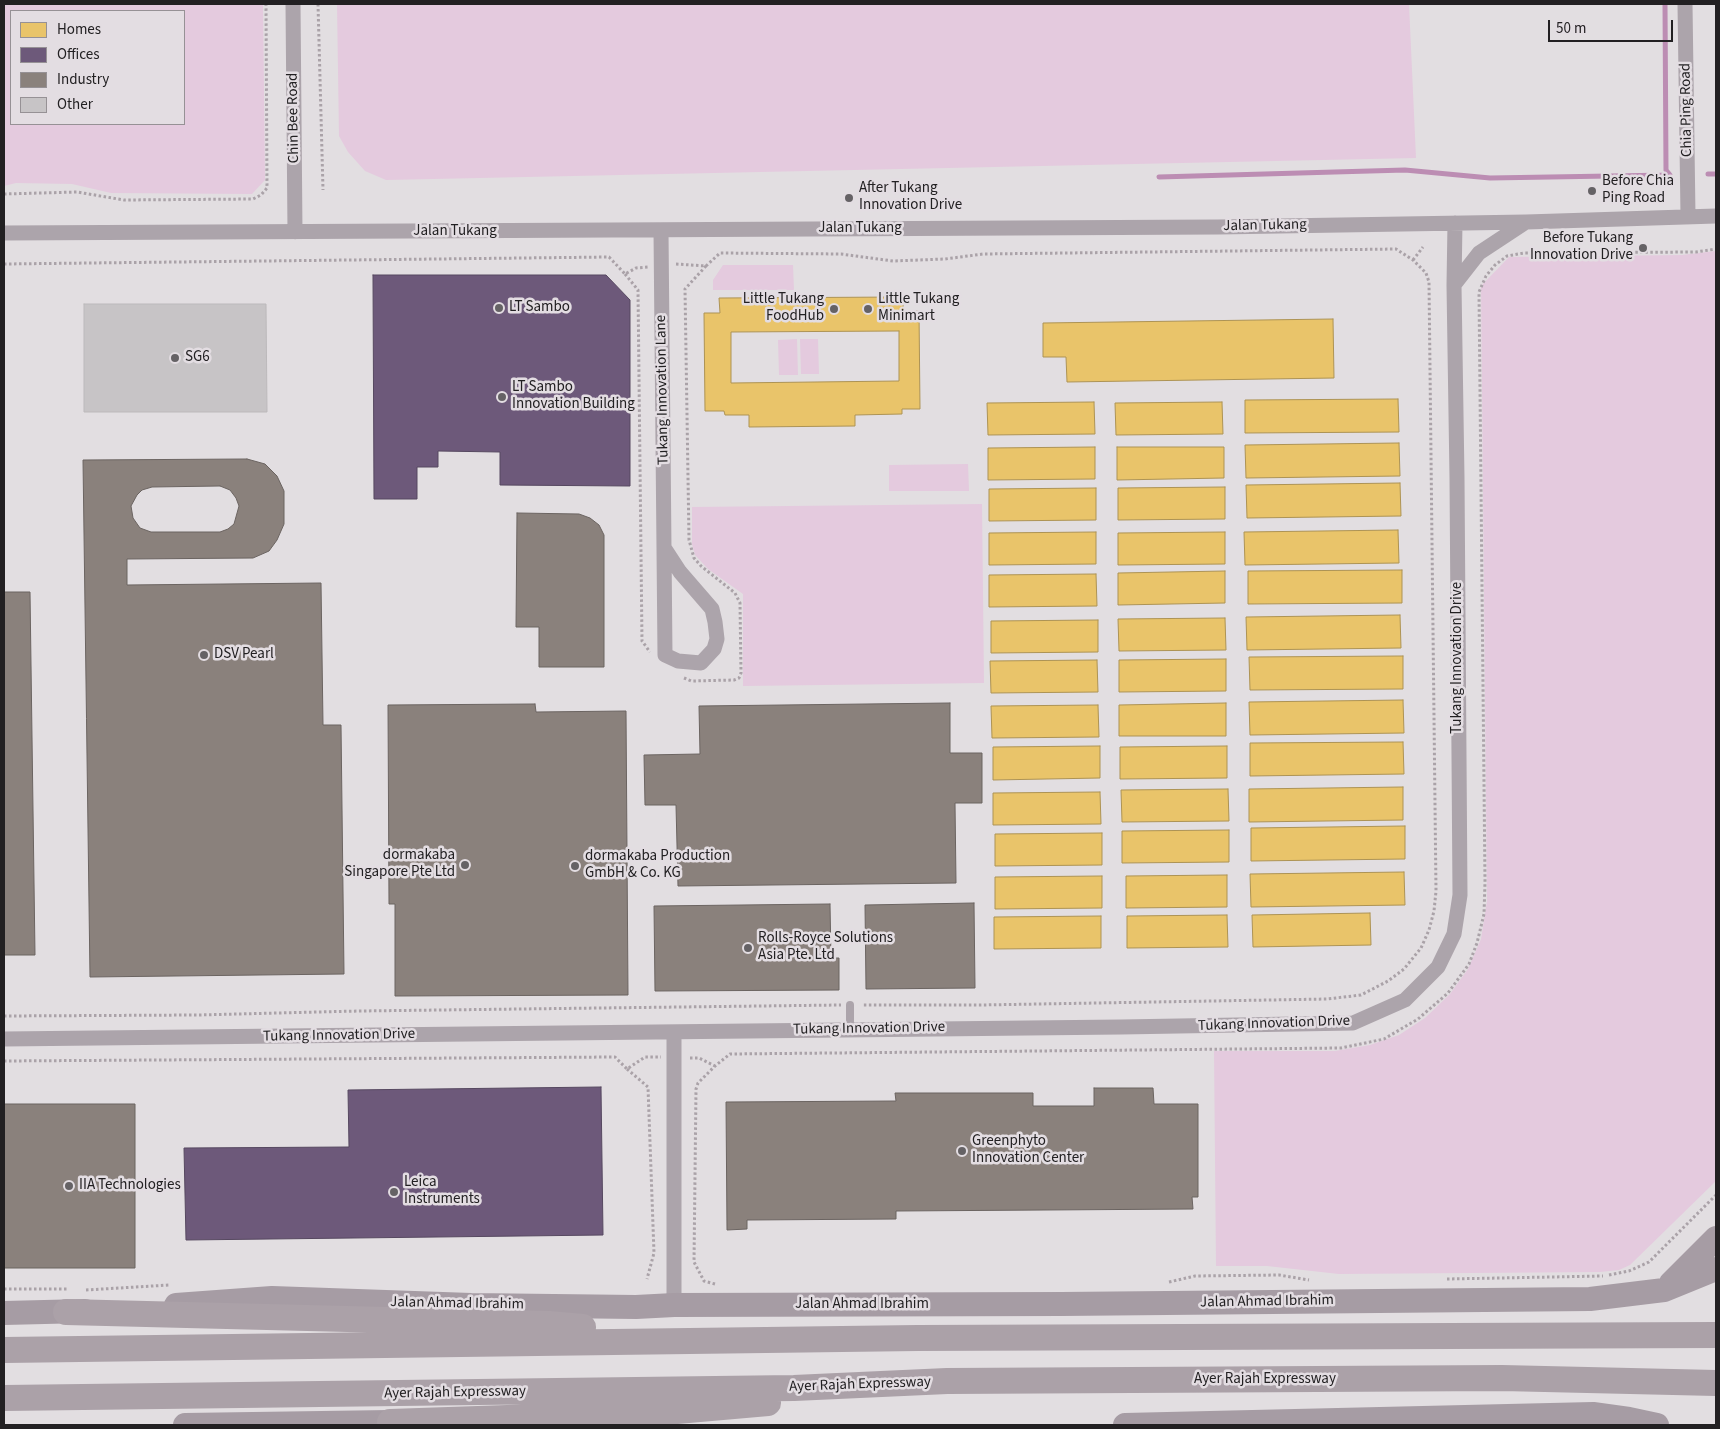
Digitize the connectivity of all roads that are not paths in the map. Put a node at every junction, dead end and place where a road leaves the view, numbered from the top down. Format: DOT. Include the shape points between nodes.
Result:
graph roads {
  1 [pos="292,4"];
  2 [pos="1685,4"];
  3 [pos="1688,216"];
  4 [pos="1716,216"];
  5 [pos="1526,222"];
  6 [pos="1455,223"];
  7 [pos="661,230"];
  8 [pos="296,232"];
  9 [pos="4,234"];
  10 [pos="1454,285"];
  11 [pos="665,549"];
  12 [pos="850,1005"];
  13 [pos="850,1029"];
  14 [pos="674,1032"];
  15 [pos="4,1039"];
  16 [pos="1716,1238"];
  17 [pos="1716,1269"];
  18 [pos="1664,1290"];
  19 [pos="70,1301"];
  20 [pos="674,1305"];
  21 [pos="4,1313"];
  22 [pos="1713,1335"];
  23 [pos="756,1340"];
  24 [pos="4,1350"];
  25 [pos="1714,1383"];
  26 [pos="794,1388"];
  27 [pos="4,1398"];
  28 [pos="390,1422"];
  29 [pos="185,1425"];
  30 [pos="431,1425"];
  31 [pos="1125,1425"];
  32 [pos="1657,1425"];
  1 -- 8 [label="street, Chin Bee Road"];
  2 -- 3 [label="street, Chia Ping Road"];
  3 -- 4 [label="street, Jalan Tukang"];
  3 -- 5 [label="street, Jalan Tukang"];
  5 -- 6 [label="street, Jalan Tukang"];
  5 -- 10 [label="street" via="1479,253"];
  6 -- 7 [label="street, Jalan Tukang"];
  6 -- 10 [label="street, Tukang Innovation Drive"];
  7 -- 8 [label="street, Jalan Tukang"];
  7 -- 11 [label="street, Tukang Innovation Lane"];
  8 -- 9 [label="street, Jalan Tukang"];
  10 -- 13 [label="street, Tukang Innovation Drive" via="1460,895 1454,934 1438,967 1405,1000 1353,1023"];
  11 -- 11 [label="street, Tukang Innovation Lane" via="712,609 717,639 714,649 701,663 678,661 665,655"];
  12 -- 13 [label="lane"];
  13 -- 14 [label="street, Tukang Innovation Drive"];
  14 -- 15 [label="street, Tukang Innovation Drive"];
  14 -- 20 [label="street"];
  16 -- 18 [label="main road"];
  17 -- 18 [label="main road, Jalan Ahmad Ibrahim"];
  18 -- 20 [label="main road, Jalan Ahmad Ibrahim" via="1590,1299"];
  19 -- 20 [label="main road, Jalan Ahmad Ibrahim" via="272,1298 470,1305"];
  19 -- 21 [label="main road, Jalan Ahmad Ibrahim"];
  19 -- 23 [label="highway" via="549,1324"];
  22 -- 23 [label="highway"];
  23 -- 24 [label="highway"];
  25 -- 26 [label="highway, Ayer Rajah Expressway" via="1502,1378 966,1381"];
  26 -- 27 [label="highway, Ayer Rajah Expressway"];
  26 -- 28 [label="highway" via="785,1397 770,1403 732,1408"];
  28 -- 29 [label="main road"];
  28 -- 30 [label="main road"];
  31 -- 32 [label="main road" via="1593,1414"];
}
